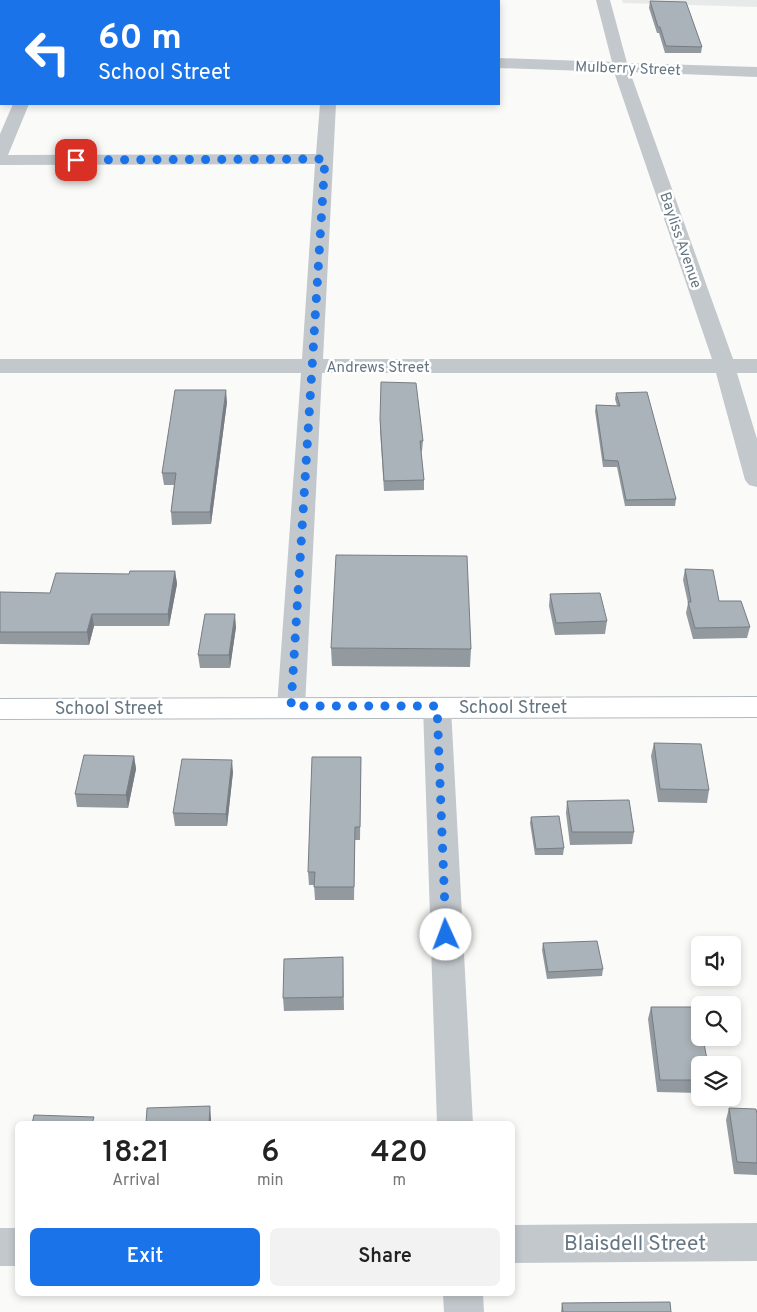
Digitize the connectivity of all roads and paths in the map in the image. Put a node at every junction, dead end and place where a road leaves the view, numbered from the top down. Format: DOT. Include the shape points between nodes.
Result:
graph roads {
  1 [pos="603,0"];
  2 [pos="500,63"];
  3 [pos="621,68"];
  4 [pos="757,72"];
  5 [pos="21,105"];
  6 [pos="328,105"];
  7 [pos="0,154"];
  8 [pos="325,159"];
  9 [pos="0,160"];
  10 [pos="0,366"];
  11 [pos="312,366"];
  12 [pos="725,366"];
  13 [pos="757,366"];
  14 [pos="757,480"];
  15 [pos="291,706"];
  16 [pos="437,706"];
  17 [pos="757,706"];
  18 [pos="0,708"];
  19 [pos="455,1121"];
  20 [pos="757,1242"];
  21 [pos="515,1244"];
  22 [pos="0,1247"];
  23 [pos="15,1247"];
  24 [pos="463,1296"];
  25 [pos="464,1312"];
  1 -- 3 [label="street, Bayliss Avenue"];
  2 -- 3 [label="street, Mulberry Street"];
  3 -- 4 [label="street, Mulberry Street"];
  3 -- 12 [label="street, Bayliss Avenue"];
  5 -- 7 [label="street"];
  6 -- 8 [label="street"];
  8 -- 9 [label="street"];
  8 -- 11 [label="street"];
  10 -- 11 [label="street, Andrews Street"];
  11 -- 12 [label="street, Andrews Street"];
  11 -- 15 [label="street"];
  12 -- 13 [label="street, Andrews Street"];
  12 -- 14 [label="street, Bayliss Avenue"];
  15 -- 16 [label="main road, School Street"];
  15 -- 18 [label="main road, School Street"];
  16 -- 17 [label="main road, School Street"];
  16 -- 19 [label="street"];
  20 -- 21 [label="street, Blaisdell Street"];
  22 -- 23 [label="street"];
  24 -- 25 [label="street"];
}
